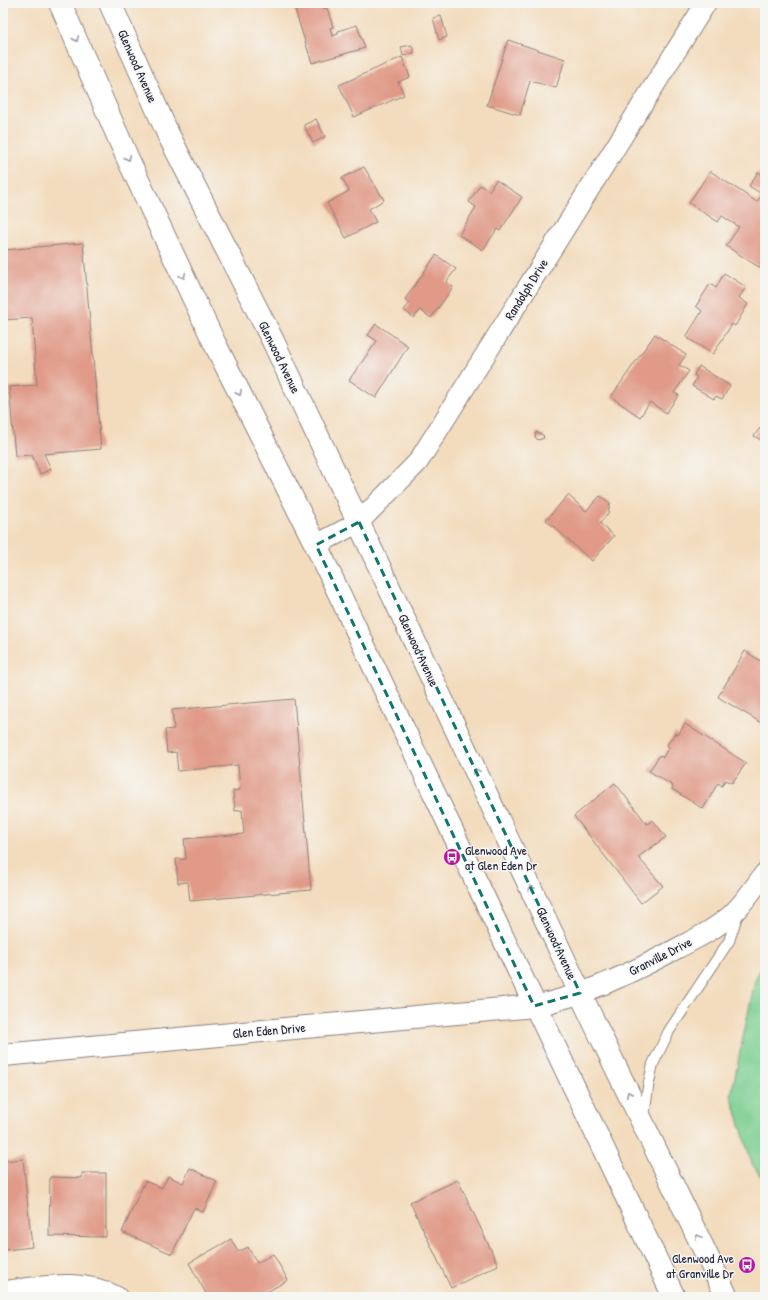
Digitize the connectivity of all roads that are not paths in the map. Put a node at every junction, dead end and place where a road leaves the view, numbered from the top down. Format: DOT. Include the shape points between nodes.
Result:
graph roads {
  1 [pos="60,3"];
  2 [pos="110,3"];
  3 [pos="706,3"];
  4 [pos="359,522"];
  5 [pos="316,545"];
  6 [pos="765,873"];
  7 [pos="740,905"];
  8 [pos="580,993"];
  9 [pos="534,1006"];
  10 [pos="3,1055"];
  11 [pos="644,1124"];
  12 [pos="3,1291"];
  13 [pos="117,1297"];
  14 [pos="674,1297"];
  15 [pos="727,1297"];
  1 -- 5 [label="main road, one-way" via="127,157 208,330"];
  2 -- 4 [label="main road, Glenwood Avenue" via="168,134 273,341"];
  3 -- 4 [label="street, Randolph Drive" via="418,462"];
  4 -- 5 [label="street, Randolph Drive"];
  8 -- 4 [label="main road, Glenwood Avenue, one-way"];
  5 -- 9 [label="main road"];
  6 -- 7 [label="street, Granville Drive"];
  7 -- 8 [label="street, Granville Drive" via="710,931 651,962"];
  7 -- 11 [label="lane" via="729,941 669,1031 653,1064"];
  8 -- 9 [label="street, Granville Drive" via="556,1002"];
  11 -- 8 [label="main road, Glenwood Avenue, one-way"];
  9 -- 10 [label="main road, Glen Eden Drive"];
  9 -- 14 [label="main road"];
  15 -- 11 [label="main road, Glenwood Avenue, one-way"];
  12 -- 13 [label="street" via="66,1285 92,1286"];
}
